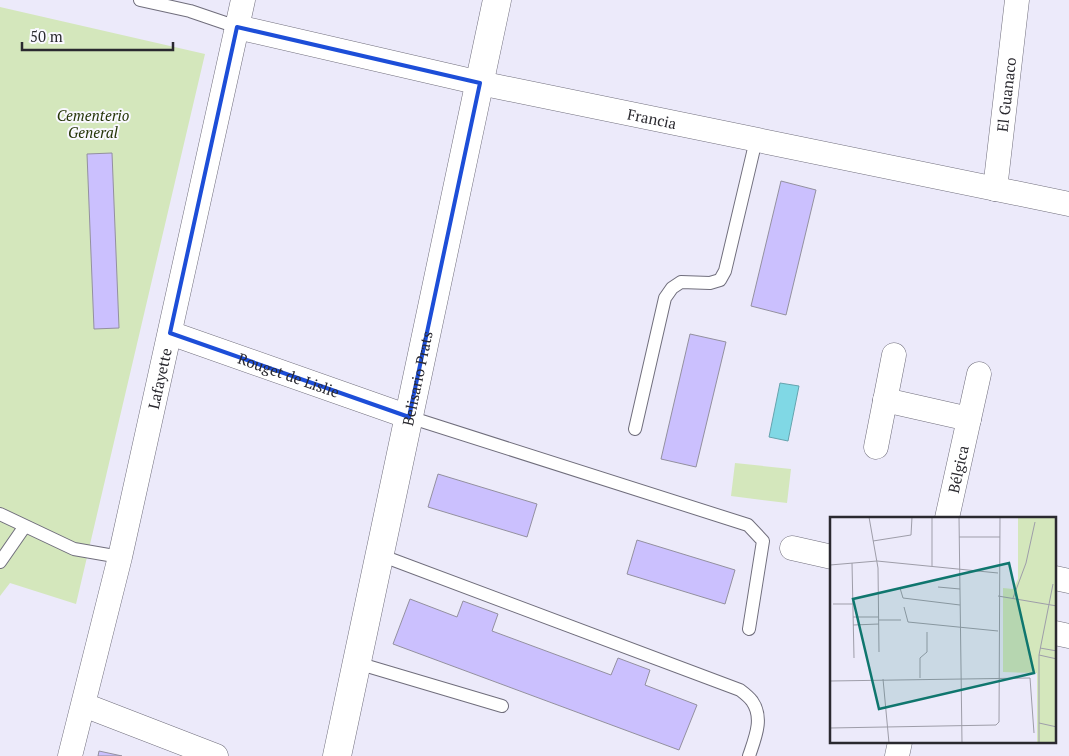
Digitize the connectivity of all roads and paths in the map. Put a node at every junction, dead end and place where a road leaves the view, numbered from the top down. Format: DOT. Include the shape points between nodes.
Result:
graph roads {
  1 [pos="140,0"];
  2 [pos="243,0"];
  3 [pos="497,0"];
  4 [pos="1017,0"];
  5 [pos="237,27"];
  6 [pos="480,83"];
  7 [pos="756,140"];
  8 [pos="995,189"];
  9 [pos="1069,204"];
  10 [pos="170,334"];
  11 [pos="894,355"];
  12 [pos="979,374"];
  13 [pos="885,400"];
  14 [pos="409,417"];
  15 [pos="969,419"];
  16 [pos="635,429"];
  17 [pos="876,447"];
  18 [pos="0,514"];
  19 [pos="947,517"];
  20 [pos="25,526"];
  21 [pos="792,548"];
  22 [pos="380,556"];
  23 [pos="830,556"];
  24 [pos="120,558"];
  25 [pos="0,562"];
  26 [pos="1056,578"];
  27 [pos="1069,581"];
  28 [pos="749,629"];
  29 [pos="1056,633"];
  30 [pos="1069,636"];
  31 [pos="357,663"];
  32 [pos="84,705"];
  33 [pos="502,706"];
  34 [pos="70,756"];
  35 [pos="216,756"];
  36 [pos="338,756"];
  37 [pos="749,756"];
  1 -- 5 [label="lane" via="190,11"];
  2 -- 5 [label="street, Lafayette"];
  3 -- 6 [label="street, Belisario Prats"];
  4 -- 8 [label="street, El Guanaco"];
  5 -- 6 [label="street, Francia"];
  5 -- 10 [label="street, Lafayette"];
  6 -- 7 [label="street, Francia"];
  6 -- 14 [label="street, Belisario Prats"];
  7 -- 8 [label="street, Francia"];
  7 -- 16 [label="lane" via="725,271 720,280 681,282 665,298"];
  8 -- 9 [label="street, Francia"];
  10 -- 14 [label="street, Rouget de Lislie"];
  10 -- 24 [label="street, Lafayette"];
  11 -- 13 [label="street"];
  12 -- 15 [label="street, Bélgica"];
  13 -- 15 [label="street"];
  13 -- 17 [label="street"];
  14 -- 22 [label="street, Belisario Prats"];
  14 -- 28 [label="lane" via="748,525 763,541"];
  15 -- 19 [label="street, Bélgica"];
  18 -- 20 [label="lane"];
  20 -- 24 [label="lane" via="74,549"];
  20 -- 25 [label="lane"];
  21 -- 23 [label="street"];
  22 -- 31 [label="street, Belisario Prats"];
  22 -- 37 [label="lane" via="740,690 752,700 759,714"];
  24 -- 32 [label="street, Lafayette"];
  26 -- 27 [label="street"];
  29 -- 30 [label="street"];
  31 -- 33 [label="lane"];
  31 -- 36 [label="street, Belisario Prats"];
  32 -- 34 [label="street, Lafayette"];
  32 -- 35 [label="street"];
}
